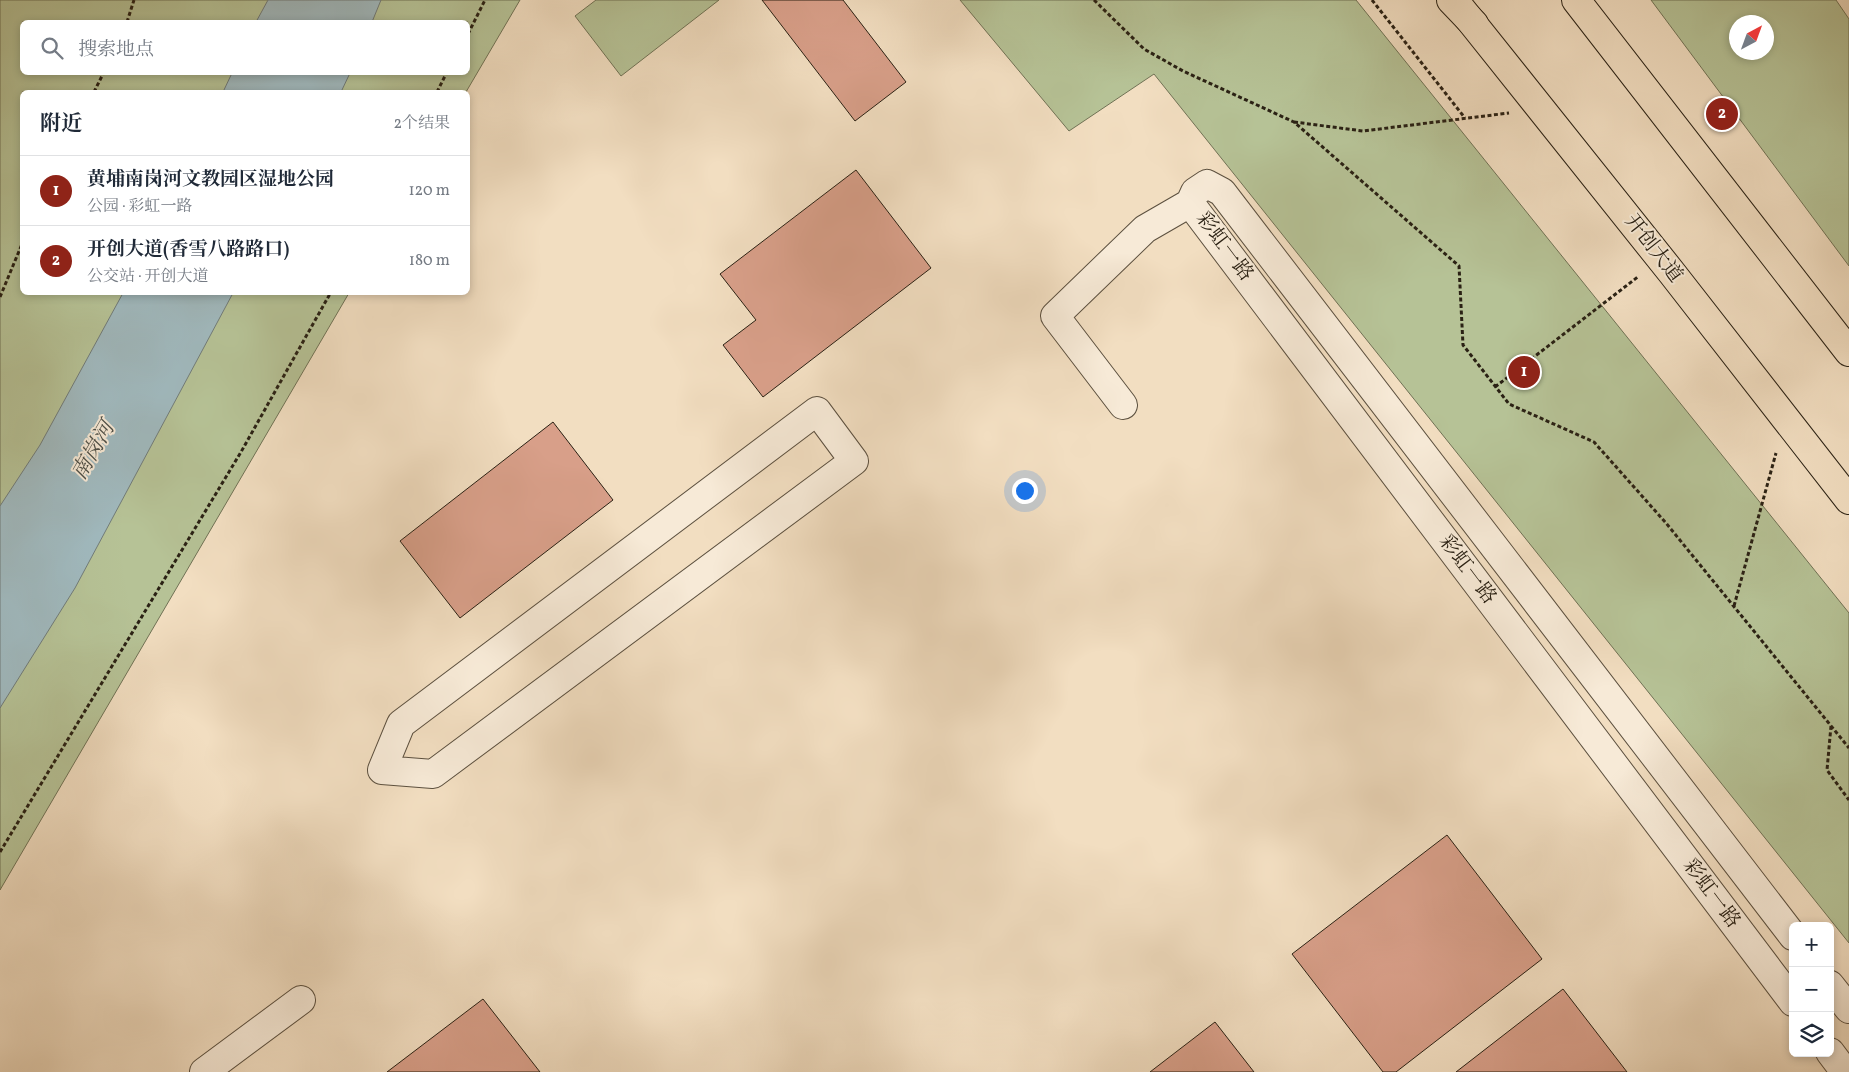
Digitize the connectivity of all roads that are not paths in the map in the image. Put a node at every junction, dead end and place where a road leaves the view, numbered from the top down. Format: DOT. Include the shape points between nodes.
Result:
graph roads {
  1 [pos="1450,0"];
  2 [pos="1454,0"];
  3 [pos="1576,0"];
  4 [pos="1474,24"];
  5 [pos="1190,203"];
  6 [pos="1849,352"];
  7 [pos="1123,405"];
  8 [pos="1849,500"];
  9 [pos="382,770"];
  10 [pos="1789,931"];
  11 [pos="1834,990"];
  12 [pos="1789,997"];
  13 [pos="301,1000"];
  14 [pos="1849,1009"];
  15 [pos="1834,1057"];
  16 [pos="204,1072"];
  17 [pos="1845,1072"];
  1 -- 4 [label="main road"];
  2 -- 4 [label="main road, 开创大道"];
  3 -- 6 [label="main road"];
  4 -- 8 [label="main road, 开创大道"];
  5 -- 7 [label="street" via="1145,229 1055,316"];
  5 -- 10 [label="street, 彩虹一路" via="1195,192 1207,184 1222,192"];
  5 -- 12 [label="street, 彩虹一路"];
  9 -- 9 [label="street" via="433,774 854,461 818,411 401,724"];
  11 -- 14 [label="street"];
  13 -- 16 [label="street"];
  15 -- 17 [label="street"];
}
